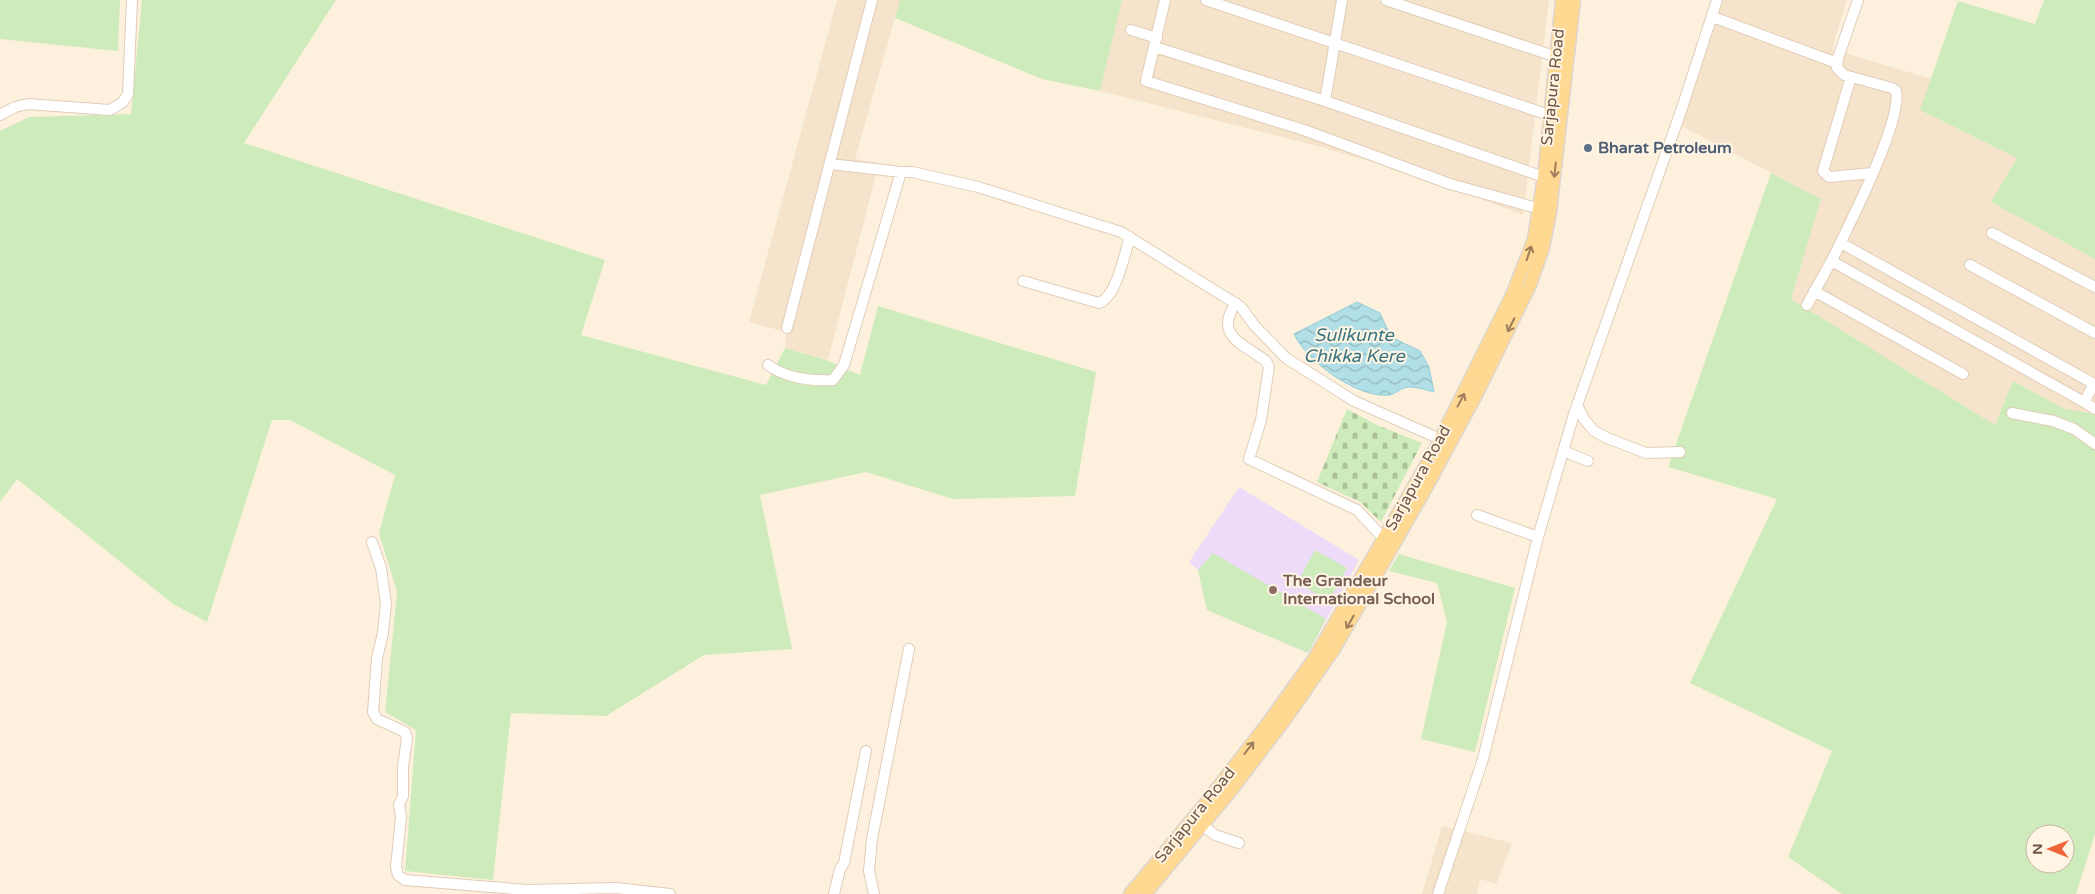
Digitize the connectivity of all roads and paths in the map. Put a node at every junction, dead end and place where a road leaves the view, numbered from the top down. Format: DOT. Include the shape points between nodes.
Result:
graph roads {
  1 [pos="132,0"];
  2 [pos="872,0"];
  3 [pos="1165,0"];
  4 [pos="1206,0"];
  5 [pos="1342,0"];
  6 [pos="1386,0"];
  7 [pos="1562,0"];
  8 [pos="1574,0"];
  9 [pos="1717,0"];
  10 [pos="1858,0"];
  11 [pos="1713,17"];
  12 [pos="1131,30"];
  13 [pos="1336,42"];
  14 [pos="1156,43"];
  15 [pos="1557,57"];
  16 [pos="1837,63"];
  17 [pos="1851,77"];
  18 [pos="1325,101"];
  19 [pos="0,115"];
  20 [pos="1556,117"];
  21 [pos="830,164"];
  22 [pos="901,172"];
  23 [pos="1873,173"];
  24 [pos="1544,177"];
  25 [pos="1545,210"];
  26 [pos="1992,232"];
  27 [pos="1130,238"];
  28 [pos="1841,243"];
  29 [pos="1834,258"];
  30 [pos="1970,265"];
  31 [pos="1023,282"];
  32 [pos="2095,287"];
  33 [pos="1814,291"];
  34 [pos="1236,303"];
  35 [pos="1807,304"];
  36 [pos="787,328"];
  37 [pos="2095,333"];
  38 [pos="768,364"];
  39 [pos="1963,374"];
  40 [pos="2095,384"];
  41 [pos="2084,402"];
  42 [pos="1577,405"];
  43 [pos="2095,409"];
  44 [pos="2012,413"];
  45 [pos="1440,439"];
  46 [pos="2095,444"];
  47 [pos="1563,451"];
  48 [pos="1680,452"];
  49 [pos="1588,461"];
  50 [pos="1477,515"];
  51 [pos="1538,537"];
  52 [pos="372,542"];
  53 [pos="1388,543"];
  54 [pos="909,649"];
  55 [pos="866,751"];
  56 [pos="1202,825"];
  57 [pos="1240,843"];
  58 [pos="486,890"];
  59 [pos="670,894"];
  60 [pos="834,894"];
  61 [pos="874,894"];
  62 [pos="1130,894"];
  63 [pos="1145,894"];
  64 [pos="1438,894"];
  1 -- 19 [label="street" via="128,94 119,106 106,110 28,104"];
  2 -- 21 [label="street"];
  3 -- 14 [label="street"];
  4 -- 13 [label="street"];
  5 -- 13 [label="street"];
  6 -- 15 [label="street"];
  7 -- 15 [label="main road, Sarjapura Road"];
  8 -- 20 [label="main road, Sarjapura Road"];
  9 -- 11 [label="street"];
  10 -- 16 [label="street"];
  11 -- 16 [label="street"];
  11 -- 42 [label="street"];
  12 -- 14 [label="street"];
  13 -- 18 [label="street"];
  13 -- 20 [label="street"];
  14 -- 18 [label="street"];
  14 -- 25 [label="street" via="1146,81 1304,130 1450,184"];
  15 -- 20 [label="main road, Sarjapura Road"];
  16 -- 17 [label="street" via="1840,72"];
  17 -- 23 [label="street" via="1892,88 1897,96"];
  17 -- 23 [label="street" via="1823,171 1829,177"];
  18 -- 24 [label="street"];
  20 -- 24 [label="main road, Sarjapura Road"];
  20 -- 25 [label="main road, Sarjapura Road, one-way"];
  21 -- 22 [label="street"];
  21 -- 36 [label="street"];
  22 -- 27 [label="street" via="978,187 1121,232"];
  22 -- 38 [label="street" via="844,365 833,380 820,380 777,371"];
  23 -- 28 [label="street"];
  24 -- 25 [label="main road, Sarjapura Road"];
  45 -- 25 [label="main road, Sarjapura Road, one-way" via="1514,293"];
  25 -- 53 [label="main road, Sarjapura Road, one-way" via="1543,248 1530,285 1476,395"];
  26 -- 32 [label="street"];
  27 -- 31 [label="street" via="1112,293 1104,301 1099,303"];
  27 -- 34 [label="street"];
  28 -- 29 [label="street"];
  28 -- 40 [label="street"];
  29 -- 33 [label="street"];
  29 -- 41 [label="street" via="1835,263"];
  30 -- 37 [label="street"];
  33 -- 35 [label="street"];
  33 -- 39 [label="street"];
  34 -- 45 [label="street" via="1286,358 1354,401"];
  34 -- 53 [label="street" via="1226,326 1230,335 1269,366 1261,420 1249,459 1357,510"];
  40 -- 41 [label="street"];
  41 -- 43 [label="street"];
  42 -- 47 [label="street"];
  42 -- 48 [label="street" via="1594,431 1607,438 1646,453"];
  44 -- 46 [label="street" via="2053,421 2074,429"];
  45 -- 53 [label="main road, Sarjapura Road"];
  47 -- 49 [label="street"];
  47 -- 51 [label="street"];
  50 -- 51 [label="street"];
  51 -- 64 [label="street" via="1483,759"];
  52 -- 58 [label="street" via="381,568 386,604 376,658 373,712 377,719 405,732 407,738 403,796 399,805 397,872 405,880"];
  53 -- 56 [label="main road, Sarjapura Road, one-way" via="1334,649 1286,718"];
  62 -- 53 [label="main road, Sarjapura Road, one-way" via="1211,797 1309,667"];
  54 -- 61 [label="street" via="872,838 869,871"];
  55 -- 60 [label="street" via="844,863"];
  56 -- 57 [label="street" via="1215,835"];
  56 -- 63 [label="main road, Sarjapura Road"];
  58 -- 59 [label="street" via="616,888"];
}
